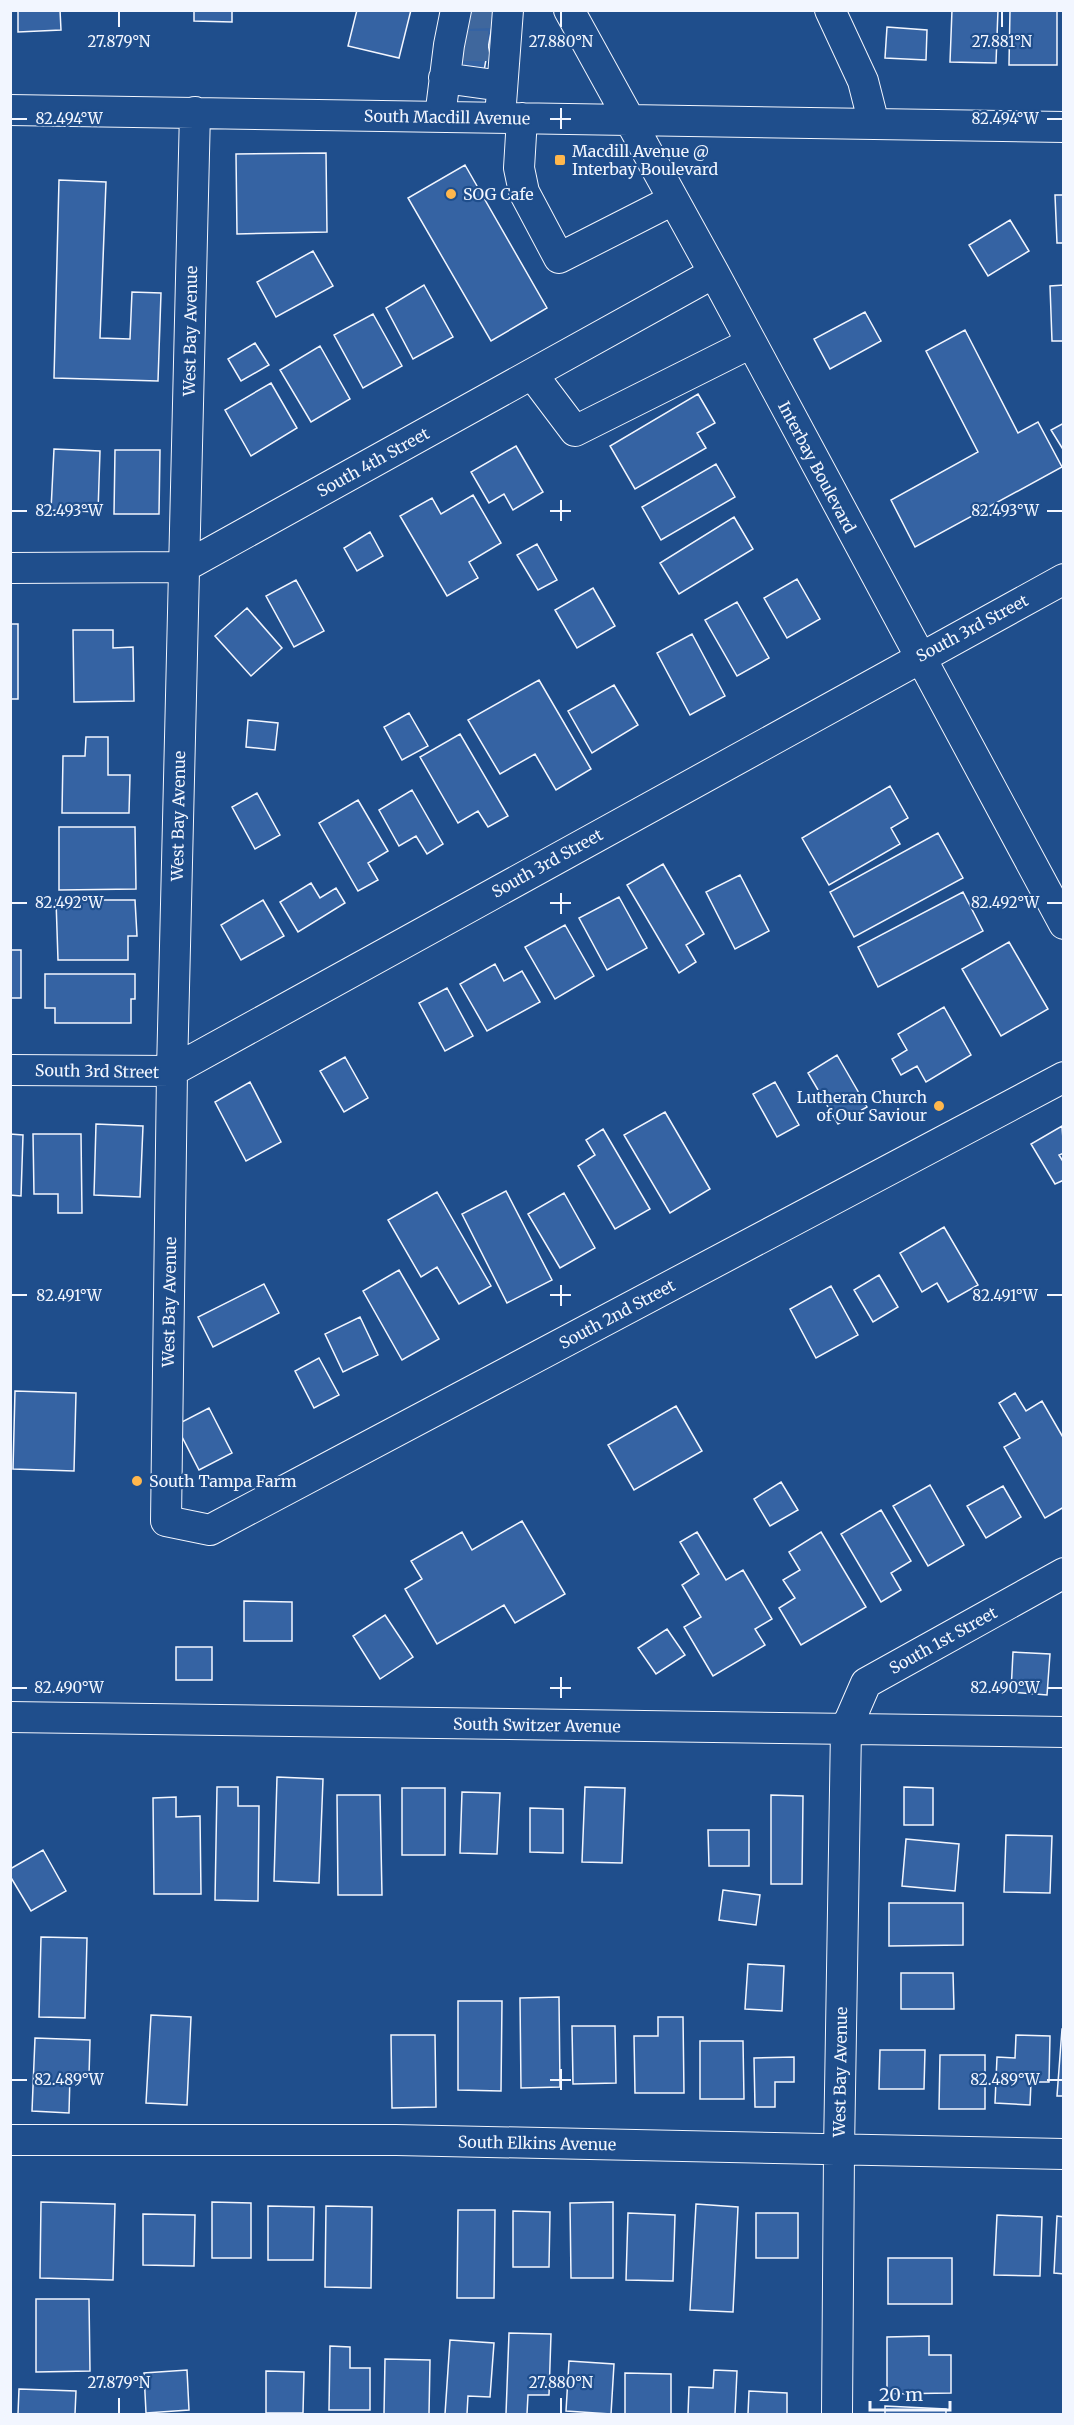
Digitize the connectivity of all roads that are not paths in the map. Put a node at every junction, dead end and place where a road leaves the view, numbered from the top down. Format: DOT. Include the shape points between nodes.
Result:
graph roads {
  1 [pos="569,10"];
  2 [pos="830,10"];
  3 [pos="504,12"];
  4 [pos="458,13"];
  5 [pos="444,78"];
  6 [pos="502,86"];
  7 [pos="10,111"];
  8 [pos="195,112"];
  9 [pos="440,117"];
  10 [pos="511,118"];
  11 [pos="628,120"];
  12 [pos="874,124"];
  13 [pos="1064,127"];
  14 [pos="673,200"];
  15 [pos="714,273"];
  16 [pos="751,343"];
  17 [pos="532,374"];
  18 [pos="184,567"];
  19 [pos="10,568"];
  20 [pos="1064,579"];
  21 [pos="918,657"];
  22 [pos="1064,924"];
  23 [pos="10,1070"];
  24 [pos="172,1071"];
  25 [pos="1064,1077"];
  26 [pos="166,1521"];
  27 [pos="1064,1574"];
  28 [pos="10,1717"];
  29 [pos="846,1729"];
  30 [pos="1064,1732"];
  31 [pos="10,2140"];
  32 [pos="839,2151"];
  33 [pos="1064,2154"];
  34 [pos="837,2415"];
  1 -- 11 [label="street, Interbay Boulevard"];
  2 -- 12 [label="street" via="863,81"];
  3 -- 6 [label="street" via="497,47"];
  4 -- 5 [label="street"];
  5 -- 6 [label="street"];
  5 -- 9 [label="street"];
  6 -- 10 [label="street"];
  7 -- 8 [label="street, South Macdill Avenue"];
  8 -- 9 [label="street, South Macdill Avenue"];
  8 -- 18 [label="street, West Bay Avenue"];
  9 -- 10 [label="street, South Macdill Avenue"];
  10 -- 11 [label="street, South Macdill Avenue"];
  10 -- 14 [label="street" via="524,192 559,258"];
  11 -- 12 [label="street, South Macdill Avenue"];
  11 -- 14 [label="street, Interbay Boulevard"];
  12 -- 13 [label="street, South Macdill Avenue"];
  14 -- 15 [label="street, Interbay Boulevard"];
  15 -- 16 [label="street, Interbay Boulevard"];
  15 -- 17 [label="street, South 4th Street"];
  16 -- 17 [label="street" via="575,431"];
  16 -- 21 [label="street, Interbay Boulevard"];
  17 -- 18 [label="street, South 4th Street"];
  18 -- 19 [label="street, South 4th Street"];
  18 -- 24 [label="street, West Bay Avenue"];
  20 -- 21 [label="street, South 3rd Street"];
  21 -- 22 [label="street, Interbay Boulevard"];
  21 -- 24 [label="street, South 3rd Street"];
  23 -- 24 [label="street, South 3rd Street"];
  24 -- 26 [label="street, West Bay Avenue"];
  25 -- 26 [label="street, South 2nd Street" via="210,1530"];
  27 -- 29 [label="street, South 1st Street" via="866,1683"];
  28 -- 29 [label="street, South Switzer Avenue"];
  29 -- 30 [label="street, South Switzer Avenue"];
  29 -- 32 [label="street, West Bay Avenue"];
  31 -- 32 [label="street, South Elkins Avenue" via="396,2140"];
  32 -- 33 [label="street, South Elkins Avenue"];
  32 -- 34 [label="street, West Bay Avenue"];
}
